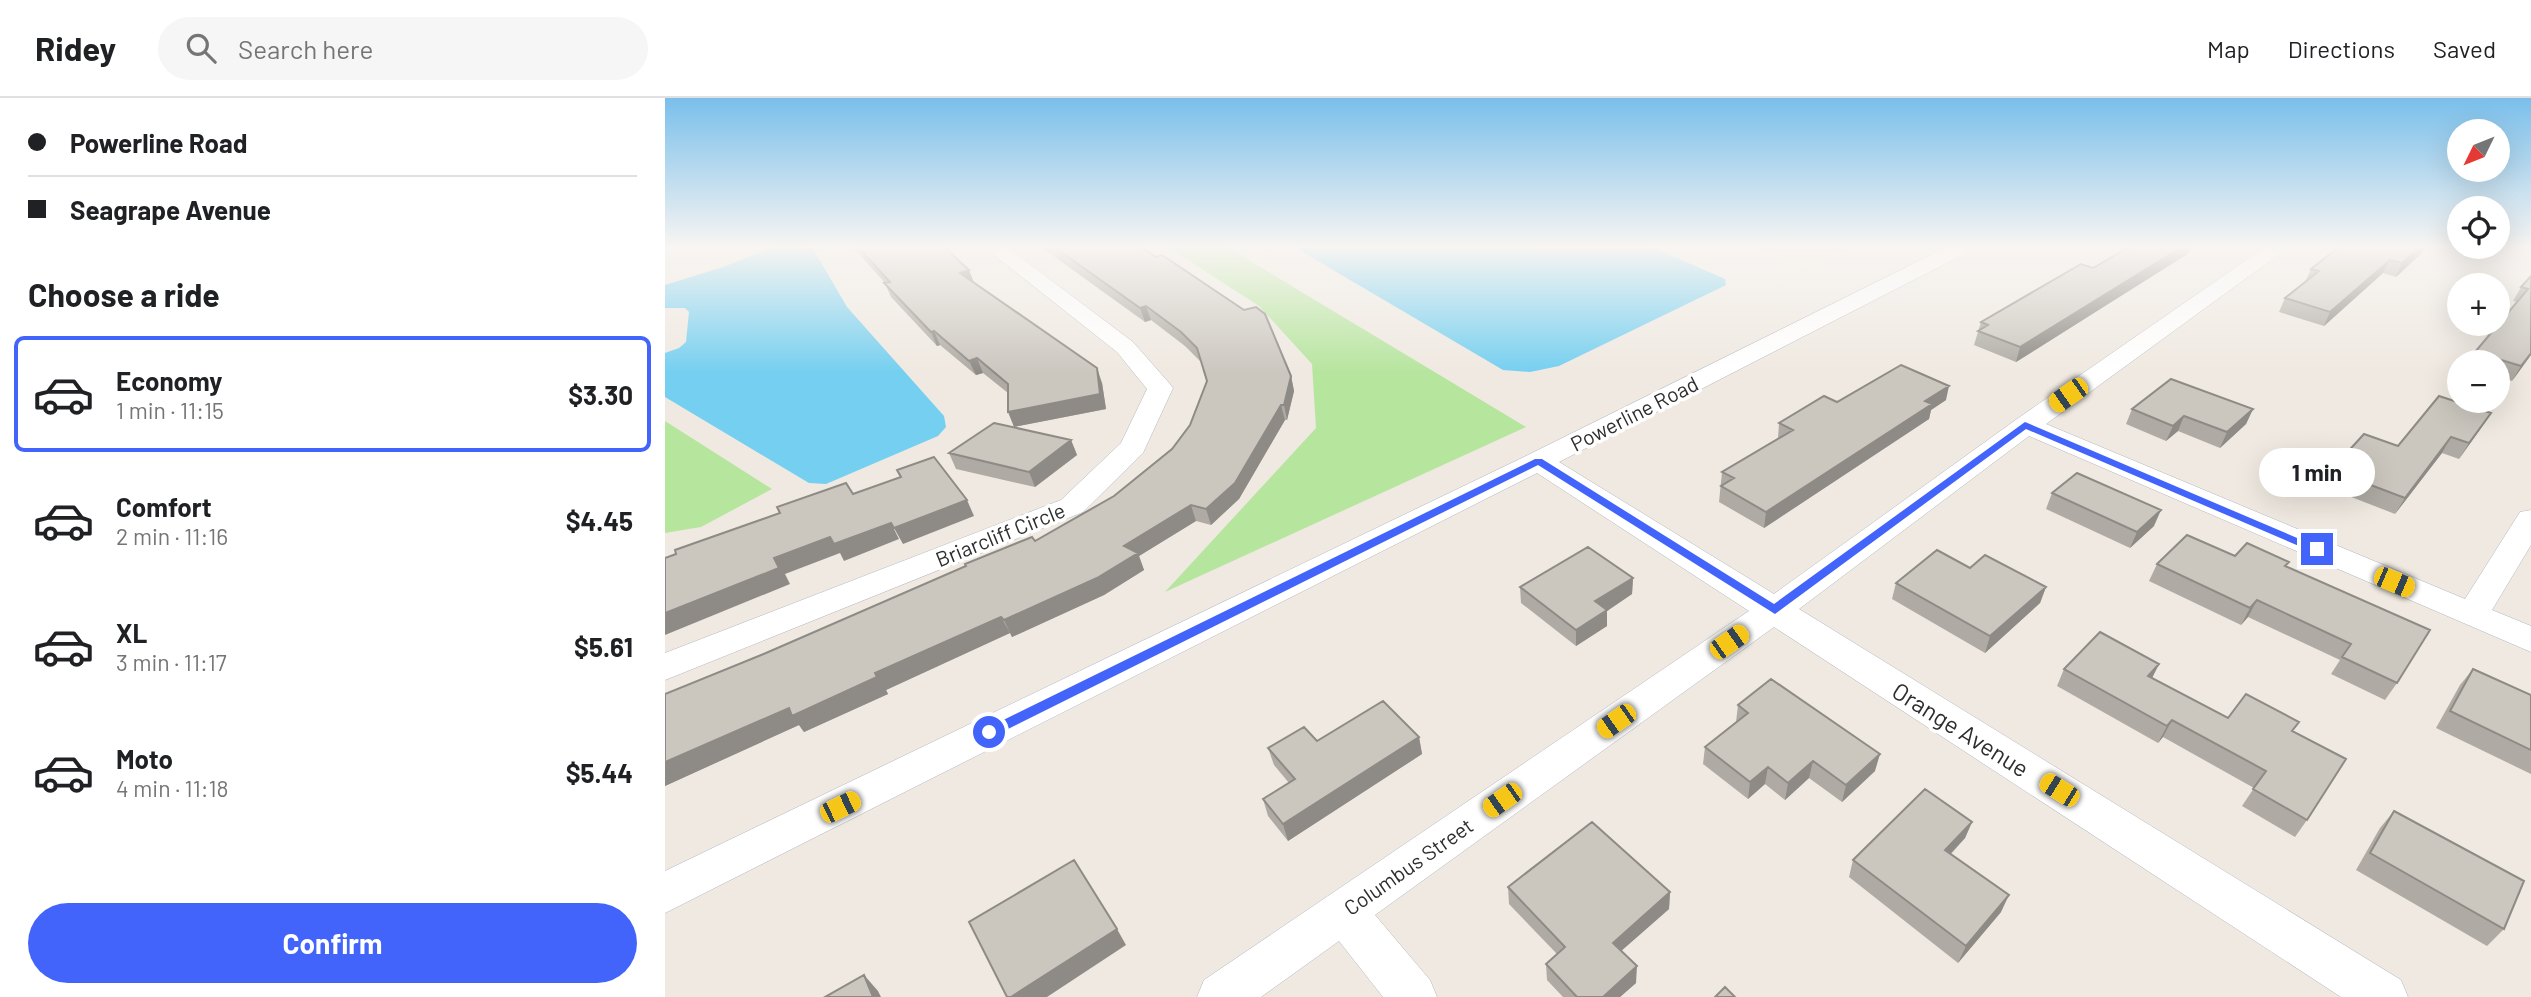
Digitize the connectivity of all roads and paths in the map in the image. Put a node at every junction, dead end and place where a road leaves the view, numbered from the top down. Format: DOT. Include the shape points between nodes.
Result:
graph roads {
  1 [pos="1049,289"];
  2 [pos="1880,289"];
  3 [pos="2219,289"];
  4 [pos="2025,425"];
  5 [pos="1538,461"];
  6 [pos="2531,519"];
  7 [pos="1775,610"];
  8 [pos="2472,615"];
  9 [pos="2531,640"];
  10 [pos="665,667"];
  11 [pos="665,893"];
  12 [pos="1343,911"];
  13 [pos="1221,997"];
  14 [pos="1413,997"];
  15 [pos="2384,997"];
  1 -- 10 [label="street, Briarcliff Circle" via="1125,347 1160,388 1133,447 1072,506"];
  2 -- 5 [label="street, Powerline Road"];
  3 -- 4 [label="street, Columbus Street"];
  4 -- 7 [label="street, Columbus Street"];
  4 -- 8 [label="street"];
  5 -- 7 [label="street, Orange Avenue"];
  5 -- 11 [label="street, Powerline Road"];
  6 -- 8 [label="street"];
  7 -- 12 [label="street, Columbus Street"];
  7 -- 15 [label="street, Orange Avenue"];
  8 -- 9 [label="street"];
  12 -- 13 [label="street, Columbus Street"];
  12 -- 14 [label="street"];
}
